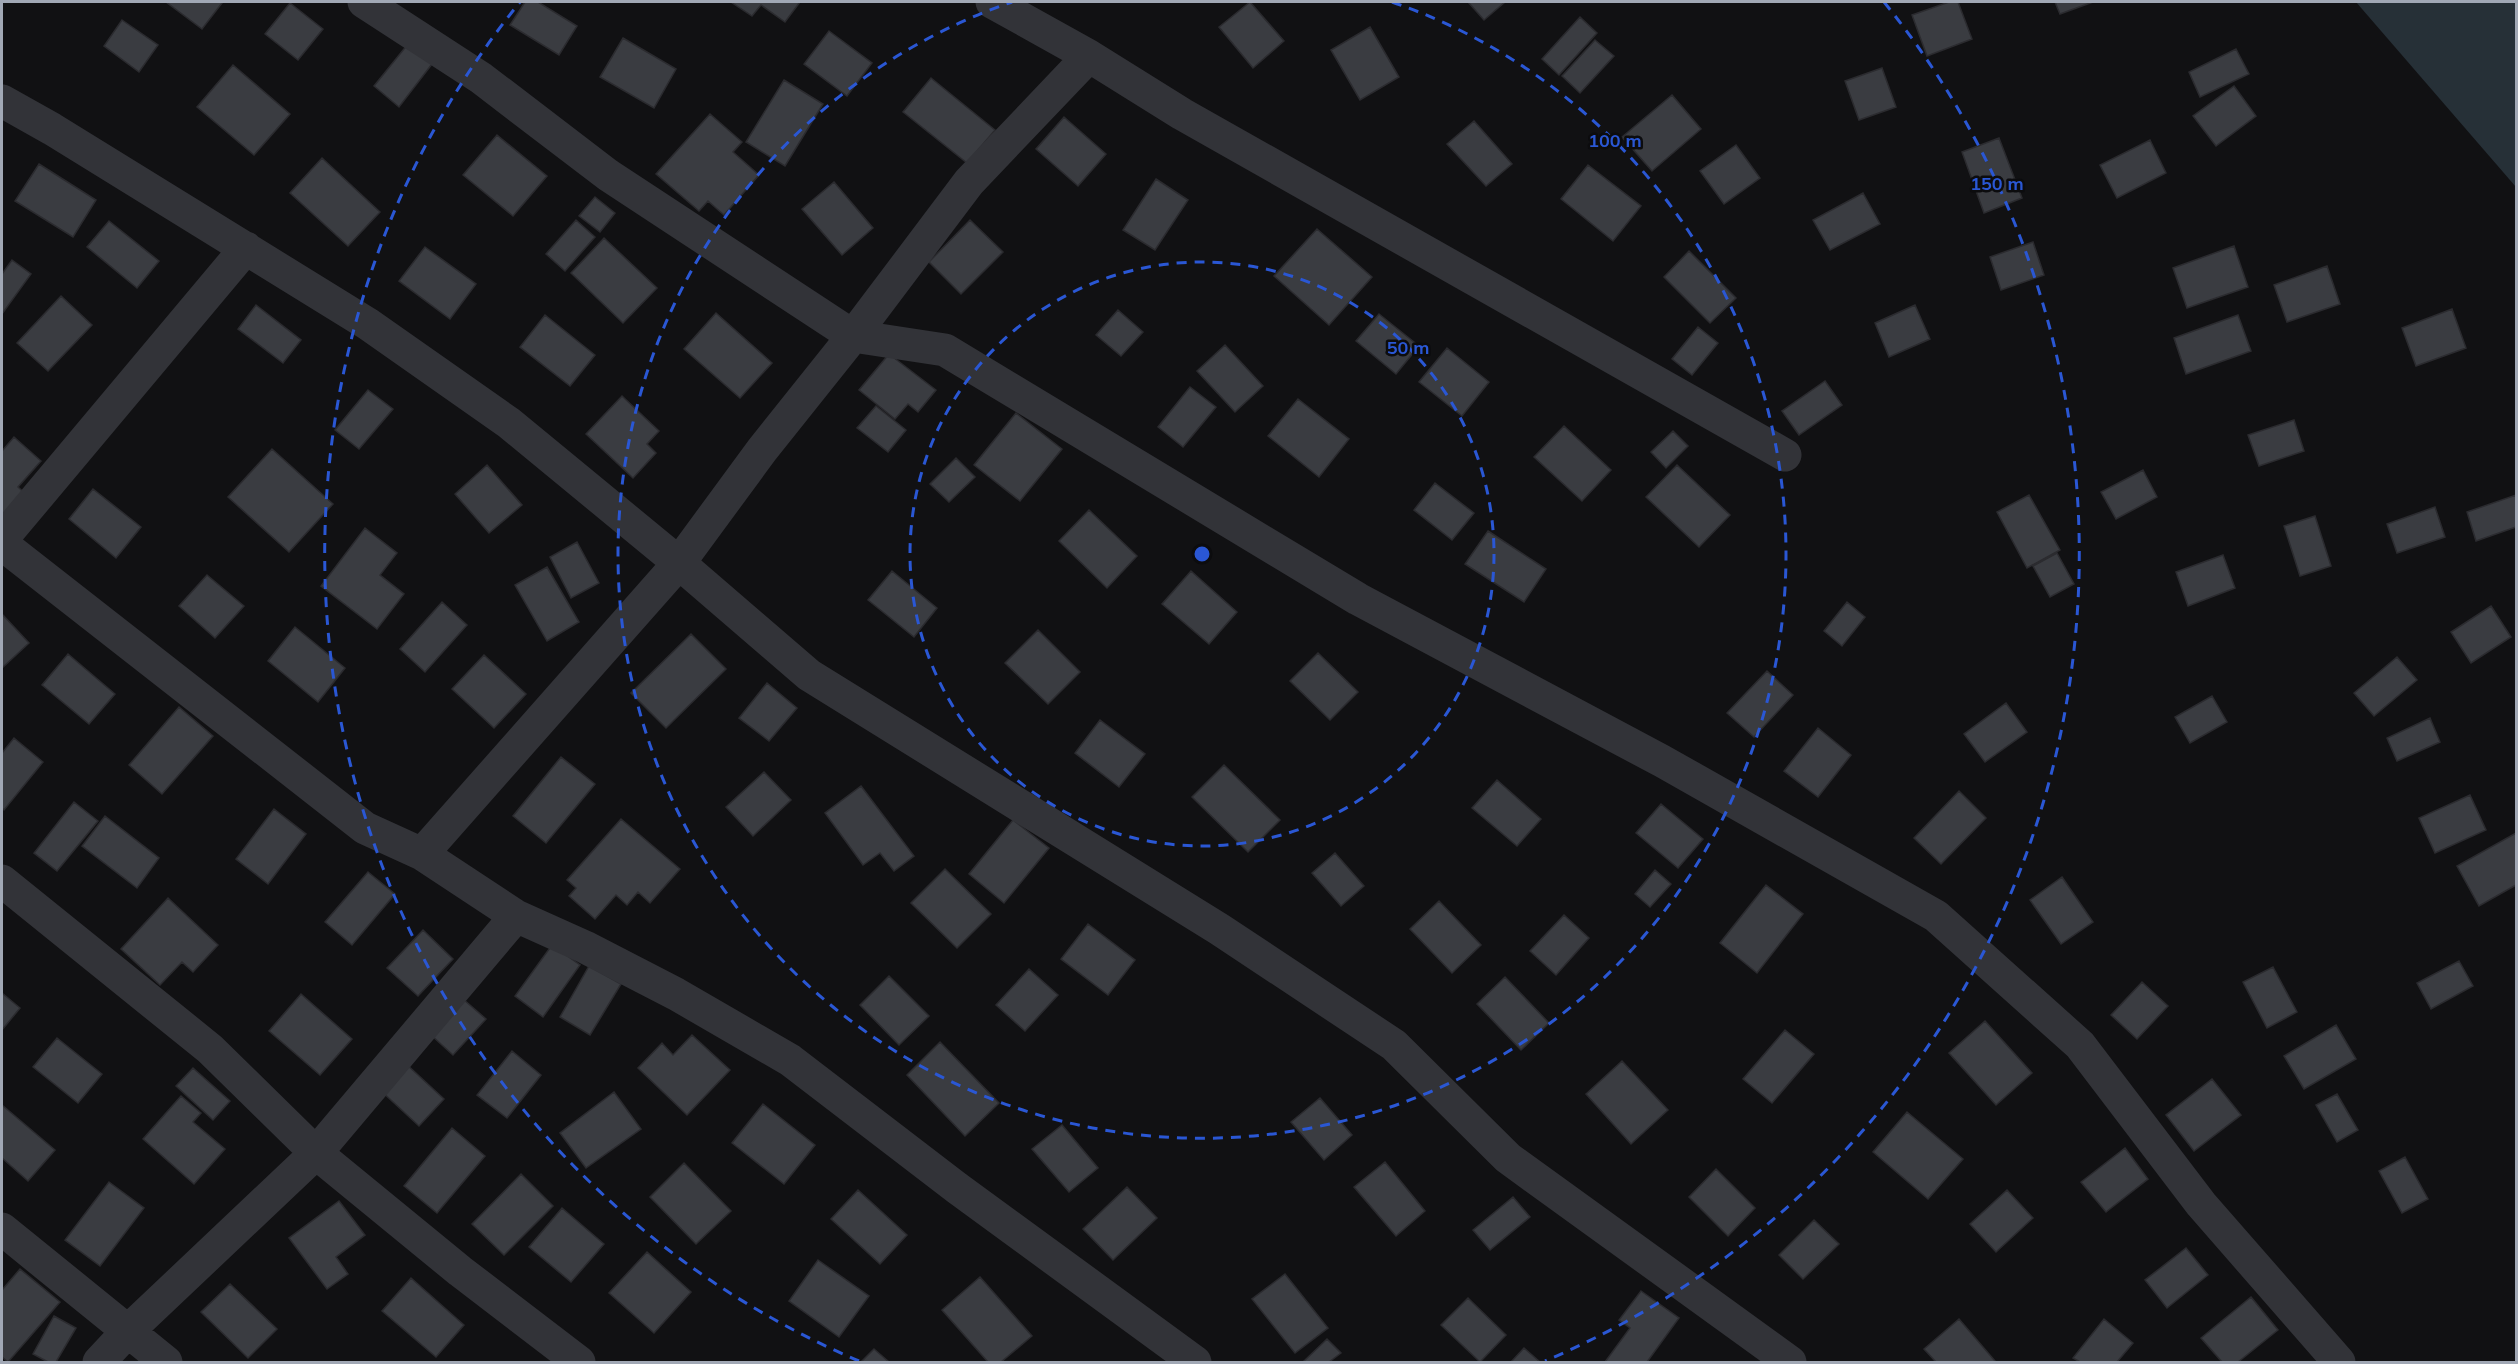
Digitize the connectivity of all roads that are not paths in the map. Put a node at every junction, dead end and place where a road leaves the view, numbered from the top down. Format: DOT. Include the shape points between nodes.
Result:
graph roads {
  1 [pos="364,2"];
  2 [pos="992,2"];
  3 [pos="1089,56"];
  4 [pos="2,101"];
  5 [pos="246,248"];
  6 [pos="853,336"];
  7 [pos="1785,455"];
  8 [pos="2,539"];
  9 [pos="2,544"];
  10 [pos="679,563"];
  11 [pos="422,854"];
  12 [pos="2,881"];
  13 [pos="516,916"];
  14 [pos="316,1153"];
  15 [pos="2,1229"];
  16 [pos="128,1331"];
  17 [pos="99,1362"];
  18 [pos="166,1362"];
  19 [pos="579,1362"];
  20 [pos="1195,1362"];
  21 [pos="1790,1362"];
  22 [pos="2339,1362"];
  1 -- 6 [label="street" via="481,78 609,175"];
  2 -- 3 [label="street"];
  3 -- 6 [label="street" via="969,182"];
  3 -- 7 [label="street" via="1182,114"];
  4 -- 5 [label="street"];
  5 -- 8 [label="street"];
  5 -- 10 [label="street" via="368,324 509,423"];
  6 -- 10 [label="street"];
  6 -- 22 [label="street" via="945,350 1358,599 1662,761 1936,916 2079,1045 2201,1204"];
  9 -- 11 [label="street" via="365,828"];
  10 -- 11 [label="street"];
  10 -- 21 [label="street" via="809,675 1219,929 1394,1045 1508,1158"];
  11 -- 13 [label="street"];
  12 -- 14 [label="street" via="210,1049"];
  13 -- 14 [label="street"];
  13 -- 20 [label="street" via="676,994 789,1060"];
  14 -- 16 [label="street"];
  14 -- 19 [label="street"];
  15 -- 16 [label="street"];
  16 -- 17 [label="street"];
  16 -- 18 [label="street"];
}
